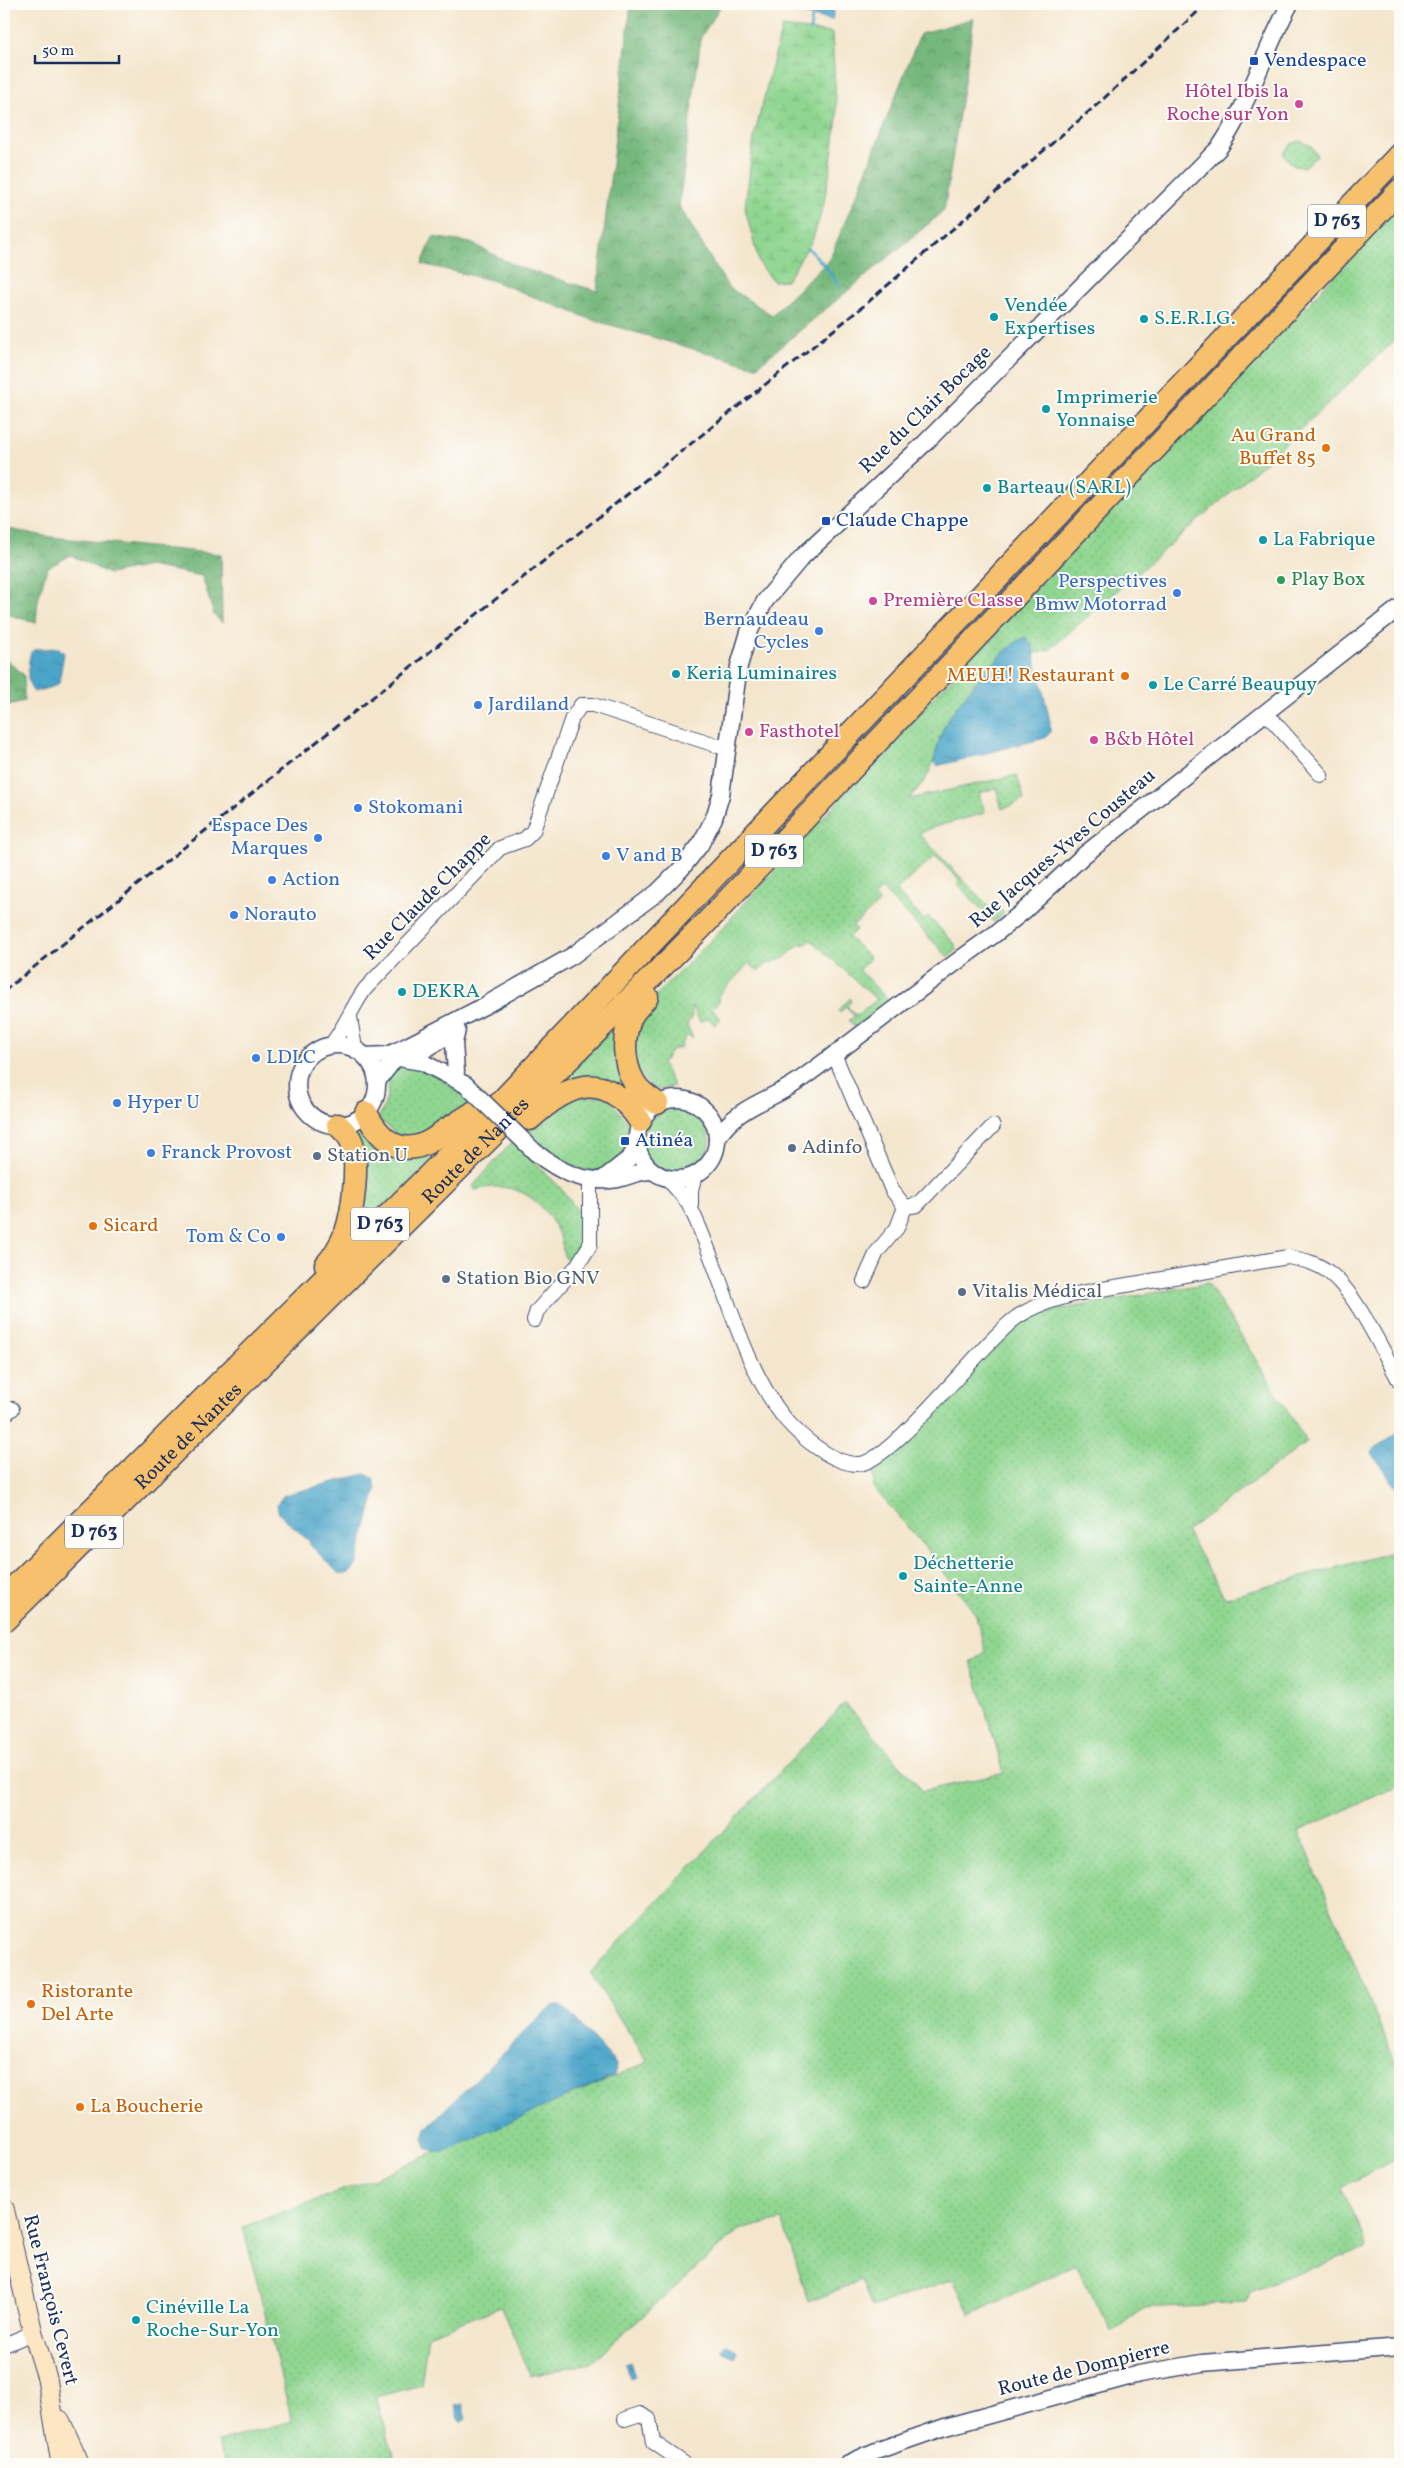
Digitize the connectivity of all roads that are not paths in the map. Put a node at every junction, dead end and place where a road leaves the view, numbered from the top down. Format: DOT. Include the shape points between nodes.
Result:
graph roads {
  1 [pos="1290,4"];
  2 [pos="1400,154"];
  3 [pos="1400,190"];
  4 [pos="1400,607"];
  5 [pos="1266,713"];
  6 [pos="728,749"];
  7 [pos="1321,775"];
  8 [pos="688,940"];
  9 [pos="484,1006"];
  10 [pos="350,1017"];
  11 [pos="457,1030"];
  12 [pos="331,1045"];
  13 [pos="408,1046"];
  14 [pos="426,1050"];
  15 [pos="360,1052"];
  16 [pos="834,1054"];
  17 [pos="394,1060"];
  18 [pos="456,1072"];
  19 [pos="378,1080"];
  20 [pos="466,1085"];
  21 [pos="514,1088"];
  22 [pos="657,1103"];
  23 [pos="743,1110"];
  24 [pos="707,1112"];
  25 [pos="366,1113"];
  26 [pos="640,1121"];
  27 [pos="338,1125"];
  28 [pos="993,1126"];
  29 [pos="717,1138"];
  30 [pos="636,1146"];
  31 [pos="652,1171"];
  32 [pos="695,1175"];
  33 [pos="668,1178"];
  34 [pos="597,1180"];
  35 [pos="904,1206"];
  36 [pos="691,1207"];
  37 [pos="864,1281"];
  38 [pos="334,1295"];
  39 [pos="534,1320"];
  40 [pos="281,1322"];
  41 [pos="1400,1382"];
  42 [pos="4,1597"];
  43 [pos="4,1621"];
  44 [pos="4,2208"];
  45 [pos="33,2333"];
  46 [pos="4,2345"];
  47 [pos="1400,2346"];
  48 [pos="52,2402"];
  49 [pos="625,2419"];
  50 [pos="61,2464"];
  51 [pos="80,2464"];
  52 [pos="685,2464"];
  53 [pos="847,2464"];
  1 -- 6 [label="street, Rue du Clair Bocage" via="1240,116 1218,148 936,432 802,557 764,601 749,632 739,666"];
  2 -- 21 [label="highway, Route de Nantes / D 763"];
  3 -- 8 [label="highway, Route de Nantes / D 763"];
  4 -- 5 [label="street, Rue Jacques-Yves Cousteau"];
  5 -- 7 [label="street"];
  5 -- 16 [label="street, Rue Jacques-Yves Cousteau" via="1084,855 995,934"];
  6 -- 9 [label="street, Rue du Clair Bocage" via="722,795 714,818 700,845 681,869 658,892 572,956"];
  6 -- 10 [label="street, Rue Claude Chappe" via="593,705 581,705 572,718 533,831 525,839 500,848 365,989 354,1004"];
  8 -- 22 [label="highway" via="682,961 632,1015 625,1041 634,1083"];
  8 -- 38 [label="highway, Route de Nantes / D 763"];
  9 -- 11 [label="street"];
  9 -- 13 [label="street"];
  10 -- 12 [label="street"];
  10 -- 15 [label="street"];
  11 -- 14 [label="street"];
  11 -- 18 [label="street" via="454,1043"];
  12 -- 15 [label="street" via="344,1045"];
  12 -- 27 [label="street" via="311,1055 299,1070 296,1084 306,1109 315,1118 326,1124"];
  13 -- 14 [label="street"];
  13 -- 15 [label="street" via="388,1055"];
  14 -- 17 [label="street" via="418,1054 408,1053"];
  14 -- 18 [label="street"];
  15 -- 19 [label="street" via="373,1066"];
  16 -- 23 [label="street, Rue Jacques-Yves Cousteau" via="796,1082"];
  16 -- 35 [label="street" via="892,1190"];
  17 -- 19 [label="street"];
  17 -- 20 [label="street" via="422,1062"];
  18 -- 20 [label="street"];
  19 -- 25 [label="street" via="374,1102"];
  20 -- 34 [label="street, bridge" via="552,1166 571,1176"];
  21 -- 25 [label="highway" via="497,1093 470,1117 431,1141 414,1146 389,1144"];
  21 -- 40 [label="highway, Route de Nantes / D 763"];
  22 -- 24 [label="street" via="670,1098 684,1099 697,1103"];
  22 -- 26 [label="street"];
  23 -- 24 [label="street, Rue Jacques-Yves Cousteau"];
  23 -- 29 [label="street, Rue Jacques-Yves Cousteau" via="726,1124"];
  24 -- 29 [label="street"];
  25 -- 27 [label="street" via="352,1123"];
  26 -- 30 [label="street"];
  26 -- 38 [label="highway" via="627,1102 604,1088 568,1091 552,1099 500,1146 370,1276"];
  27 -- 40 [label="highway" via="352,1143 355,1160 346,1230 336,1254 295,1296"];
  28 -- 35 [label="street" via="917,1205"];
  29 -- 32 [label="street" via="712,1160"];
  30 -- 31 [label="street"];
  30 -- 34 [label="street" via="630,1158"];
  31 -- 33 [label="street"];
  31 -- 34 [label="street" via="638,1171 619,1179"];
  32 -- 33 [label="street" via="682,1179"];
  32 -- 36 [label="street"];
  33 -- 36 [label="street"];
  34 -- 39 [label="street" via="590,1245 577,1266 537,1311"];
  35 -- 37 [label="street" via="897,1228 877,1252"];
  36 -- 41 [label="street" via="768,1394 786,1419 821,1451 858,1464 871,1460 894,1444 994,1336 1018,1317 1038,1307 1082,1293 1288,1257 1311,1262 1341,1284"];
  38 -- 43 [label="highway, Route de Nantes / D 763"];
  40 -- 42 [label="highway, Route de Nantes / D 763"];
  44 -- 45 [label="main road, Rue François Cevert"];
  45 -- 46 [label="street"];
  45 -- 48 [label="main road, Rue François Cevert"];
  47 -- 53 [label="street, Route de Dompierre" via="1202,2363 1139,2374 946,2428"];
  48 -- 50 [label="main road, Rue François Cevert"];
  48 -- 51 [label="main road, Rue François Cevert"];
  49 -- 52 [label="street" via="640,2414 649,2418 653,2442"];
}
